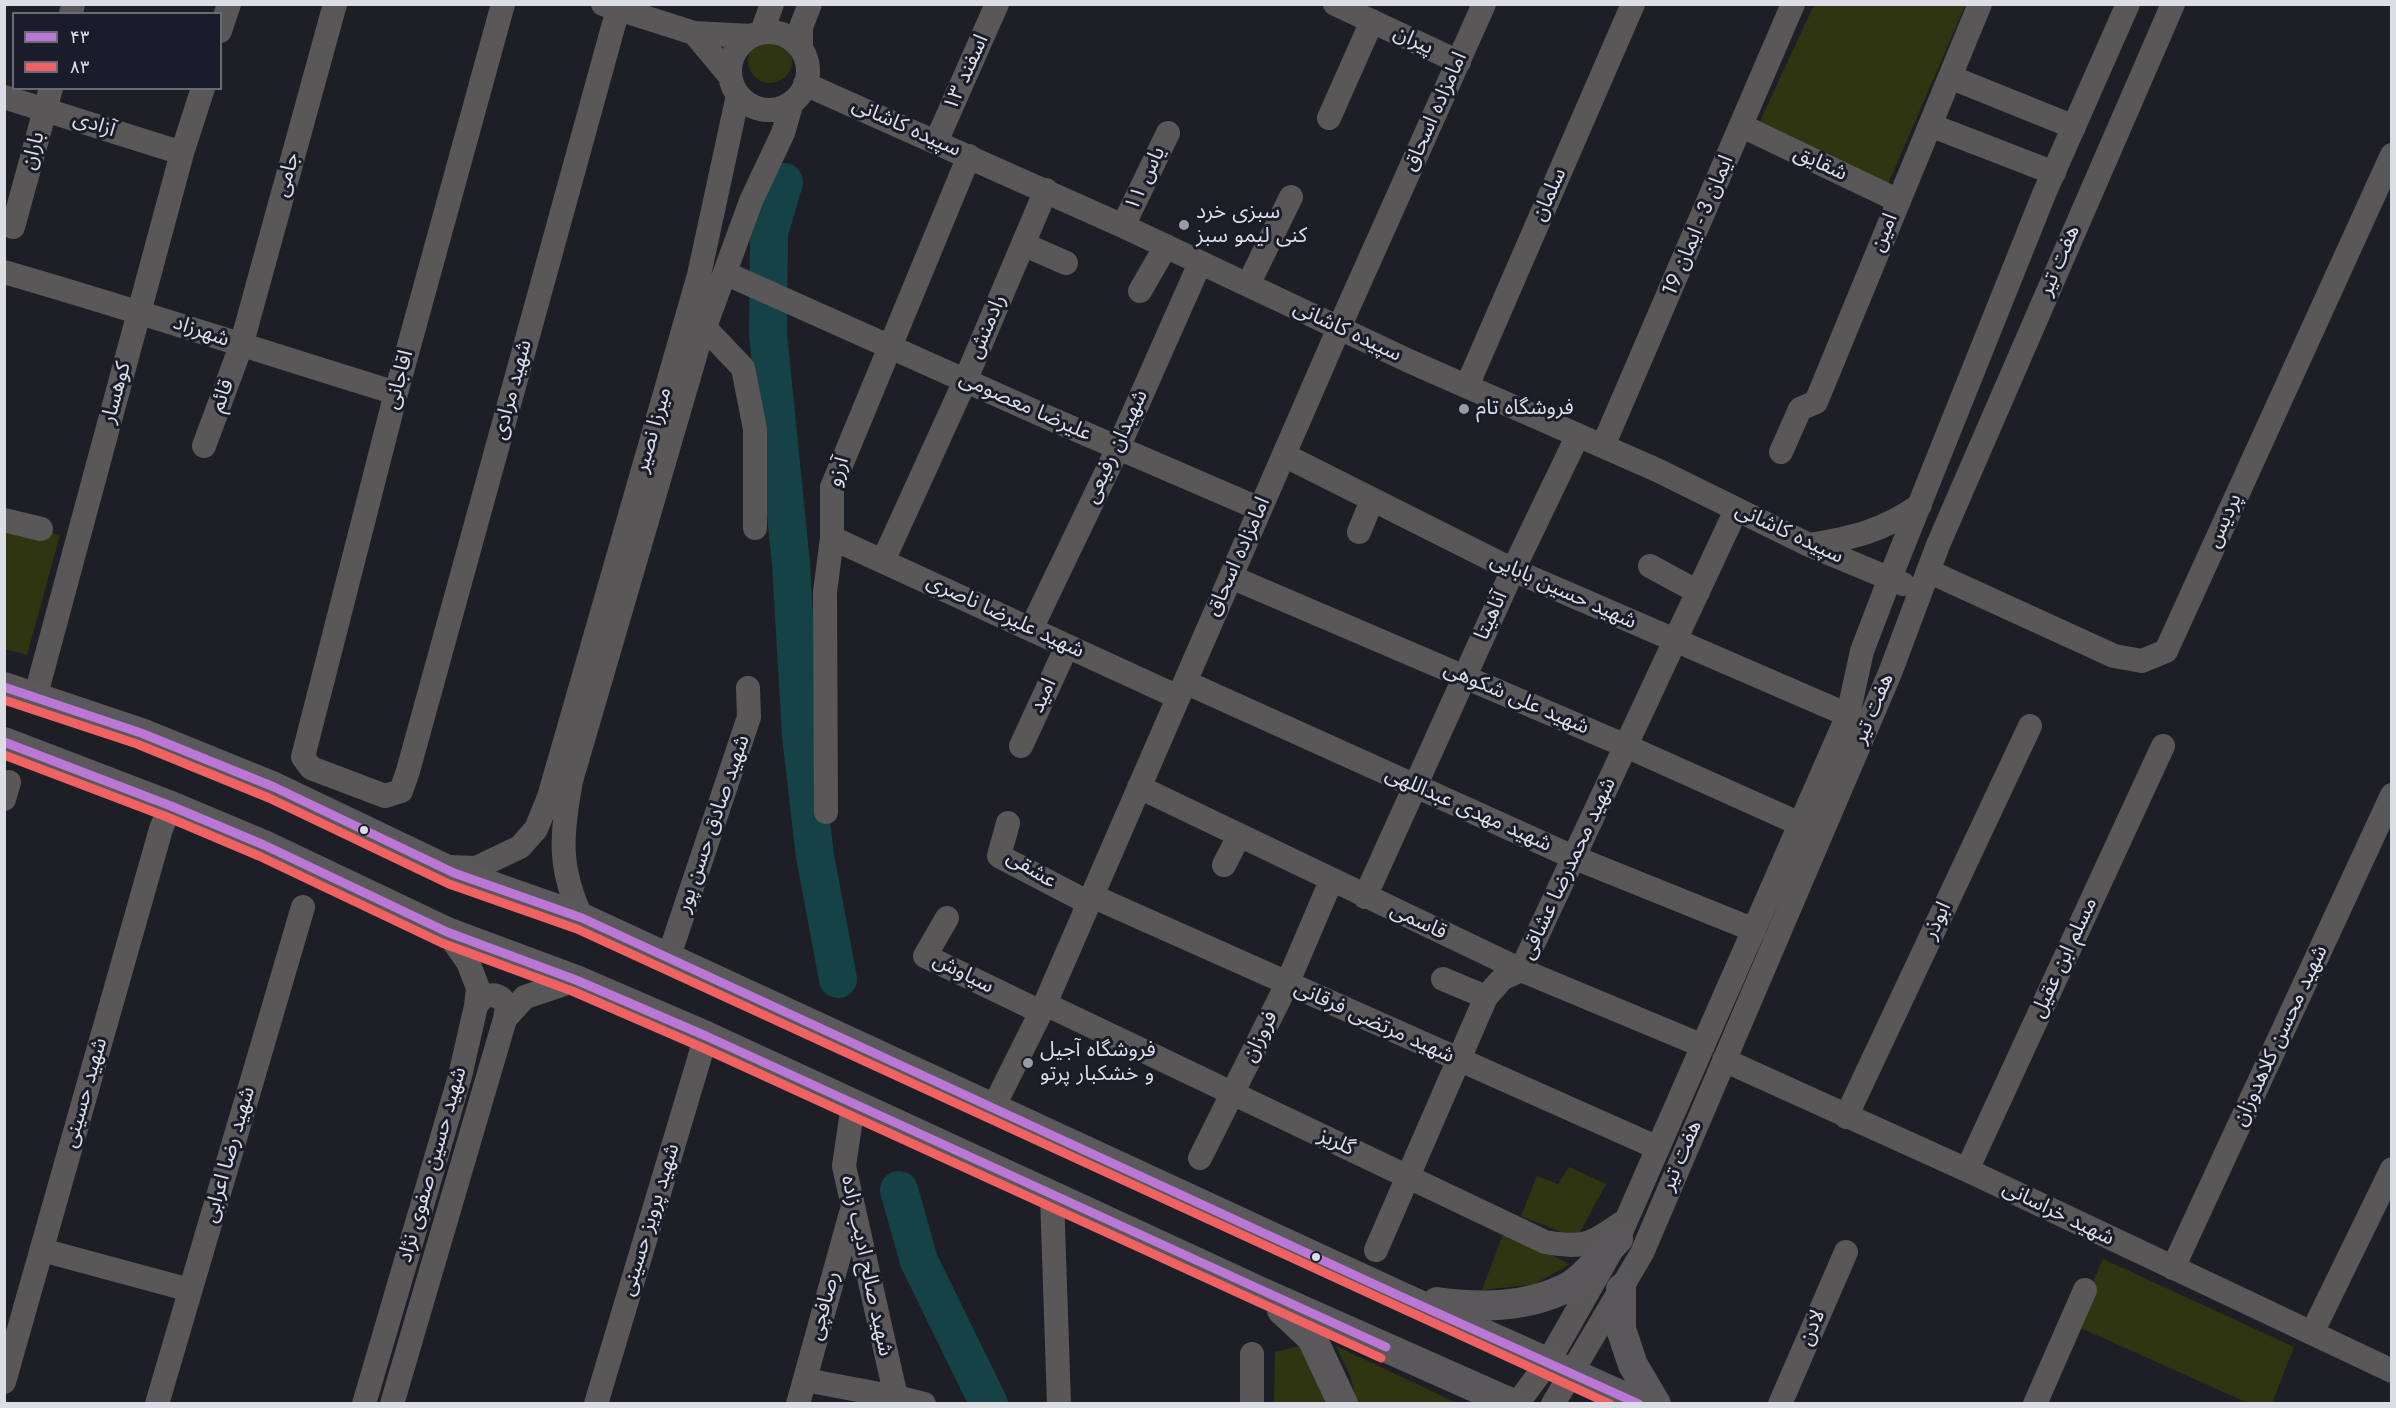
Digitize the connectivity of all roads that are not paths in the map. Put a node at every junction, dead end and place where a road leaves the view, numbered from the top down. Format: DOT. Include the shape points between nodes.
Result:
graph roads {
  1 [pos="229,4"];
  2 [pos="334,4"];
  3 [pos="503,4"];
  4 [pos="772,4"];
  5 [pos="810,4"];
  6 [pos="997,4"];
  7 [pos="1335,4"];
  8 [pos="1484,4"];
  9 [pos="1633,4"];
  10 [pos="1793,4"];
  11 [pos="1980,4"];
  12 [pos="2128,4"];
  13 [pos="2173,4"];
  14 [pos="611,7"];
  15 [pos="1372,21"];
  16 [pos="222,25"];
  17 [pos="694,33"];
  18 [pos="757,34"];
  19 [pos="801,48"];
  20 [pos="1458,62"];
  21 [pos="1950,77"];
  22 [pos="734,85"];
  23 [pos="202,90"];
  24 [pos="799,93"];
  25 [pos="4,97"];
  26 [pos="48,99"];
  27 [pos="1329,118"];
  28 [pos="1930,125"];
  29 [pos="1742,126"];
  30 [pos="2074,127"];
  31 [pos="1168,133"];
  32 [pos="936,142"];
  33 [pos="183,153"];
  34 [pos="2391,155"];
  35 [pos="969,156"];
  36 [pos="2054,173"];
  37 [pos="1046,190"];
  38 [pos="1291,197"];
  39 [pos="1899,201"];
  40 [pos="1124,226"];
  41 [pos="13,227"];
  42 [pos="1023,243"];
  43 [pos="1166,246"];
  44 [pos="1066,263"];
  45 [pos="1200,263"];
  46 [pos="4,272"];
  47 [pos="714,281"];
  48 [pos="1248,285"];
  49 [pos="1140,291"];
  50 [pos="139,310"];
  51 [pos="705,328"];
  52 [pos="1339,328"];
  53 [pos="241,346"];
  54 [pos="891,347"];
  55 [pos="965,381"];
  56 [pos="1467,386"];
  57 [pos="396,393"];
  58 [pos="1578,435"];
  59 [pos="204,446"];
  60 [pos="1603,446"];
  61 [pos="1118,448"];
  62 [pos="1781,452"];
  63 [pos="1284,455"];
  64 [pos="1372,500"];
  65 [pos="1920,505"];
  66 [pos="1260,509"];
  67 [pos="1736,510"];
  68 [pos="4,520"];
  69 [pos="755,528"];
  70 [pos="41,530"];
  71 [pos="1359,532"];
  72 [pos="832,538"];
  73 [pos="1809,545"];
  74 [pos="883,561"];
  75 [pos="1650,566"];
  76 [pos="1513,570"];
  77 [pos="1231,577"];
  78 [pos="1890,578"];
  79 [pos="1924,581"];
  80 [pos="1698,592"];
  81 [pos="1031,629"];
  82 [pos="1676,642"];
  83 [pos="1067,646"];
  84 [pos="1466,677"];
  85 [pos="4,687"];
  86 [pos="748,688"];
  87 [pos="1182,690"];
  88 [pos="35,698"];
  89 [pos="1848,715"];
  90 [pos="2030,726"];
  91 [pos="4,742"];
  92 [pos="1021,746"];
  93 [pos="1626,746"];
  94 [pos="2163,746"];
  95 [pos="303,757"];
  96 [pos="1416,786"];
  97 [pos="1139,787"];
  98 [pos="558,799"];
  99 [pos="2391,802"];
  100 [pos="171,806"];
  101 [pos="826,812"];
  102 [pos="1008,823"];
  103 [pos="1800,824"];
  104 [pos="1239,836"];
  105 [pos="1573,857"];
  106 [pos="1224,865"];
  107 [pos="440,866"];
  108 [pos="1331,881"];
  109 [pos="1365,897"];
  110 [pos="1090,900"];
  111 [pos="303,907"];
  112 [pos="582,918"];
  113 [pos="947,918"];
  114 [pos="1754,930"];
  115 [pos="447,932"];
  116 [pos="668,959"];
  117 [pos="1521,970"];
  118 [pos="1443,979"];
  119 [pos="576,980"];
  120 [pos="1287,984"];
  121 [pos="1486,997"];
  122 [pos="476,1006"];
  123 [pos="1043,1008"];
  124 [pos="505,1019"];
  125 [pos="706,1036"];
  126 [pos="1703,1046"];
  127 [pos="1724,1060"];
  128 [pos="1460,1061"];
  129 [pos="1232,1095"];
  130 [pos="852,1105"];
  131 [pos="993,1108"];
  132 [pos="1846,1117"];
  133 [pos="1658,1148"];
  134 [pos="1200,1158"];
  135 [pos="2391,1169"];
  136 [pos="1968,1170"];
  137 [pos="1409,1177"];
  138 [pos="1052,1196"];
  139 [pos="852,1208"];
  140 [pos="1623,1229"];
  141 [pos="1649,1234"];
  142 [pos="42,1250"];
  143 [pos="1376,1250"];
  144 [pos="1845,1252"];
  145 [pos="2173,1268"];
  146 [pos="1621,1289"];
  147 [pos="190,1290"];
  148 [pos="2085,1290"];
  149 [pos="1262,1292"];
  150 [pos="1402,1297"];
  151 [pos="2312,1334"];
  152 [pos="1252,1354"];
  153 [pos="1560,1367"];
  154 [pos="2391,1371"];
  155 [pos="805,1380"];
  156 [pos="4,1382"];
  157 [pos="896,1397"];
  158 [pos="157,1404"];
  159 [pos="364,1404"];
  160 [pos="392,1404"];
  161 [pos="596,1404"];
  162 [pos="798,1404"];
  163 [pos="924,1404"];
  164 [pos="1059,1404"];
  165 [pos="1252,1404"];
  166 [pos="1343,1404"];
  167 [pos="1515,1404"];
  168 [pos="1553,1404"];
  169 [pos="1640,1404"];
  170 [pos="1656,1404"];
  171 [pos="1780,1404"];
  172 [pos="2035,1404"];
  1 -- 16 [label="street"];
  2 -- 53 [label="street, جامی"];
  3 -- 57 [label="street, اقاجانی"];
  4 -- 18 [label="street"];
  5 -- 19 [label="street" via="801,27"];
  6 -- 32 [label="street, اسفند ۱۳"];
  7 -- 15 [label="street, پیران"];
  8 -- 20 [label="street, امامزاده اسحاق"];
  9 -- 56 [label="street, سلمان"];
  10 -- 29 [label="street, ایمان 3 - ایمان 19"];
  11 -- 21 [label="street, امین"];
  12 -- 30 [label="street, هفت تیر"];
  13 -- 79 [label="street, هفت تیر"];
  14 -- 17 [label="street"];
  14 -- 95 [label="street, شهید مرادی" via="401,791 385,796 310,768"];
  15 -- 20 [label="street, پیران"];
  15 -- 27 [label="street"];
  17 -- 18 [label="street"];
  17 -- 22 [label="street"];
  18 -- 19 [label="street" via="784,34"];
  18 -- 22 [label="street" via="737,48 732,57"];
  19 -- 24 [label="street" via="806,59"];
  20 -- 52 [label="street, امامزاده اسحاق"];
  21 -- 28 [label="street, امین"];
  21 -- 30 [label="street"];
  22 -- 24 [label="street" via="750,105 764,109 779,108"];
  22 -- 47 [label="street, میرزا نصیر"];
  23 -- 33 [label="street, کوهسار"];
  24 -- 32 [label="street, سپیده کاشانی"];
  24 -- 47 [label="street, میرزا نصیر"];
  25 -- 26 [label="street, آزادی"];
  26 -- 33 [label="street, آزادی"];
  26 -- 41 [label="street, باران"];
  28 -- 36 [label="street"];
  28 -- 39 [label="street, امین"];
  29 -- 39 [label="street, شقایق"];
  29 -- 60 [label="street, ایمان 3 - ایمان 19"];
  30 -- 36 [label="street, هفت تیر"];
  31 -- 40 [label="street, یاس ۱۱"];
  32 -- 35 [label="street, سپیده کاشانی"];
  33 -- 50 [label="street, کوهسار"];
  34 -- 79 [label="street, پردیس" via="2166,651 2142,661 2114,656"];
  35 -- 37 [label="street, سپیده کاشانی"];
  35 -- 54 [label="street, آرزو"];
  36 -- 65 [label="street, هفت تیر"];
  37 -- 40 [label="street, سپیده کاشانی"];
  37 -- 42 [label="street, رادمنش"];
  38 -- 48 [label="street"];
  39 -- 62 [label="street, امین" via="1816,402 1800,409"];
  40 -- 43 [label="street, سپیده کاشانی"];
  42 -- 44 [label="street"];
  42 -- 55 [label="street, رادمنش"];
  43 -- 45 [label="street, سپیده کاشانی"];
  43 -- 49 [label="street"];
  45 -- 48 [label="street, سپیده کاشانی"];
  45 -- 61 [label="street, شهیدان رفیعی"];
  46 -- 50 [label="street, شهرزاد"];
  47 -- 51 [label="street, میرزا نصیر"];
  47 -- 54 [label="street, علیرضا معصومی" via="791,303"];
  47 -- 98 [label="street, میرزا نصیر"];
  48 -- 52 [label="street, سپیده کاشانی"];
  50 -- 53 [label="street, شهرزاد"];
  50 -- 88 [label="street, کوهسار"];
  51 -- 69 [label="street" via="743,368 755,429"];
  51 -- 98 [label="street, میرزا نصیر" via="574,770"];
  52 -- 56 [label="street, سپیده کاشانی"];
  52 -- 63 [label="street, امامزاده اسحاق"];
  53 -- 57 [label="street, شهرزاد"];
  53 -- 59 [label="street, قائم"];
  54 -- 55 [label="street, علیرضا معصومی"];
  54 -- 72 [label="street, آرزو" via="831,487"];
  55 -- 61 [label="street, علیرضا معصومی"];
  55 -- 74 [label="street, رادمنش"];
  56 -- 58 [label="street, سپیده کاشانی"];
  57 -- 95 [label="street, اقاجانی"];
  58 -- 60 [label="street, سپیده کاشانی"];
  58 -- 76 [label="street, آناهیتا"];
  60 -- 67 [label="street, سپیده کاشانی"];
  61 -- 66 [label="street, علیرضا معصومی"];
  61 -- 81 [label="street, شهیدان رفیعی"];
  63 -- 64 [label="street, شهید حسین بابایی"];
  63 -- 66 [label="street, امامزاده اسحاق"];
  64 -- 71 [label="street"];
  64 -- 76 [label="street, شهید حسین بابایی"];
  65 -- 73 [label="street" via="1894,523 1858,537"];
  65 -- 78 [label="street, هفت تیر"];
  66 -- 77 [label="street, امامزاده اسحاق"];
  67 -- 73 [label="street, سپیده کاشانی"];
  67 -- 80 [label="street, شهید محمدرضا عشاقی"];
  68 -- 70 [label="street"];
  72 -- 74 [label="street, شهید علیرضا ناصری"];
  72 -- 101 [label="street, آرزو" via="825,592"];
  73 -- 78 [label="street, سپیده کاشانی"];
  74 -- 81 [label="street, شهید علیرضا ناصری"];
  75 -- 80 [label="street"];
  76 -- 82 [label="street, شهید حسین بابایی"];
  76 -- 84 [label="street, آناهیتا"];
  77 -- 84 [label="street, شهید علی شکوهی"];
  77 -- 87 [label="street, امامزاده اسحاق"];
  78 -- 79 [label="street, پردیس"];
  78 -- 89 [label="street, هفت تیر" via="1862,651"];
  79 -- 127 [label="street, هفت تیر" via="1890,673"];
  80 -- 82 [label="street, شهید محمدرضا عشاقی"];
  81 -- 83 [label="street, شهید علیرضا ناصری"];
  82 -- 89 [label="street, شهید حسین بابایی"];
  82 -- 93 [label="street, شهید محمدرضا عشاقی"];
  83 -- 87 [label="street, شهید علیرضا ناصری"];
  83 -- 92 [label="street, امید"];
  84 -- 93 [label="street, شهید علی شکوهی"];
  84 -- 96 [label="street, آناهیتا"];
  85 -- 88 [label="main road"];
  86 -- 116 [label="street, شهید صادق حسن پور" via="749,717"];
  87 -- 96 [label="street, شهید مهدی عبداللهی"];
  87 -- 97 [label="street, امامزاده اسحاق"];
  88 -- 107 [label="main road" via="141,733 274,787"];
  89 -- 103 [label="street, هفت تیر"];
  90 -- 132 [label="street, ابوذر"];
  91 -- 100 [label="main road"];
  93 -- 103 [label="street, شهید علی شکوهی"];
  93 -- 105 [label="street, شهید محمدرضا عشاقی"];
  94 -- 136 [label="street, مسلم ابن عقیل"];
  96 -- 105 [label="street, شهید مهدی عبداللهی"];
  96 -- 109 [label="street, آناهیتا"];
  97 -- 104 [label="street, قاسمی"];
  97 -- 110 [label="street, امامزاده اسحاق"];
  98 -- 107 [label="street, میرزا نصیر" via="520,847 476,868"];
  98 -- 112 [label="street, میرزا نصیر" via="564,871"];
  99 -- 145 [label="street, شهید محسن کلاهدوزان"];
  100 -- 115 [label="main road" via="264,845"];
  100 -- 142 [label="street, شهید حسینی" via="161,829"];
  102 -- 110 [label="street, عشقی" via="999,856"];
  103 -- 114 [label="street, هفت تیر"];
  104 -- 106 [label="street"];
  104 -- 108 [label="street, قاسمی"];
  105 -- 114 [label="street, شهید مهدی عبداللهی"];
  105 -- 117 [label="street, شهید محمدرضا عشاقی"];
  107 -- 112 [label="main road"];
  108 -- 109 [label="street, قاسمی"];
  108 -- 120 [label="street, فروزان"];
  109 -- 117 [label="street, قاسمی"];
  110 -- 120 [label="street, شهید مرتضی فرقانی"];
  110 -- 123 [label="street, امامزاده اسحاق"];
  111 -- 147 [label="street, شهید رضا اعرابی"];
  112 -- 116 [label="main road"];
  113 -- 123 [label="street, سیاوش" via="925,956"];
  114 -- 126 [label="street, هفت تیر"];
  115 -- 119 [label="main road"];
  115 -- 122 [label="street, شهید حسین صفوی نژاد" via="475,979"];
  116 -- 131 [label="main road"];
  117 -- 121 [label="street, شهید محمدرضا عشاقی" via="1502,979"];
  117 -- 126 [label="street, قاسمی"];
  118 -- 121 [label="street"];
  119 -- 124 [label="street, شهید حسین صفوی نژاد" via="525,997"];
  119 -- 125 [label="main road"];
  120 -- 128 [label="street, شهید مرتضی فرقانی"];
  120 -- 129 [label="street, فروزان"];
  121 -- 128 [label="street, شهید محمدرضا عشاقی"];
  122 -- 124 [label="street" via="483,996 501,997 507,1007"];
  122 -- 159 [label="street, شهید حسین صفوی نژاد" via="460,1076"];
  123 -- 129 [label="street, گلریز"];
  123 -- 131 [label="street, امامزاده اسحاق"];
  124 -- 160 [label="street, شهید حسین صفوی نژاد"];
  125 -- 130 [label="main road"];
  125 -- 161 [label="street, شهید پرویز حسینی"];
  126 -- 133 [label="street, هفت تیر"];
  127 -- 132 [label="street, شهید خراسانی"];
  127 -- 141 [label="street, هفت تیر"];
  128 -- 133 [label="street, شهید مرتضی فرقانی"];
  128 -- 137 [label="street, شهید محمدرضا عشاقی"];
  129 -- 134 [label="street, فروزان"];
  129 -- 137 [label="street, گلریز"];
  130 -- 138 [label="main road"];
  130 -- 139 [label="street, شهید صالح ادیب زاده" via="844,1166"];
  131 -- 150 [label="main road"];
  132 -- 136 [label="street, شهید خراسانی"];
  133 -- 140 [label="street, هفت تیر"];
  135 -- 151 [label="street"];
  136 -- 145 [label="street, شهید خراسانی"];
  137 -- 140 [label="street, گلریز" via="1545,1242 1576,1247"];
  137 -- 143 [label="street, شهید محمدرضا عشاقی"];
  138 -- 149 [label="main road"];
  138 -- 164 [label="street"];
  139 -- 155 [label="street, رصافچی"];
  139 -- 157 [label="street, شهید صالح ادیب زاده"];
  140 -- 141 [label="street" via="1635,1237"];
  140 -- 150 [label="main road" via="1569,1286 1520,1303 1476,1308"];
  140 -- 153 [label="street, هفت تیر"];
  141 -- 146 [label="street, هفت تیر"];
  142 -- 147 [label="street"];
  142 -- 156 [label="street, شهید حسینی"];
  144 -- 171 [label="street, لادن"];
  145 -- 151 [label="street, شهید خراسانی"];
  146 -- 153 [label="street, هفت تیر"];
  146 -- 170 [label="main road" via="1621,1329 1633,1365"];
  147 -- 158 [label="street, شهید رضا اعرابی"];
  148 -- 172 [label="street"];
  149 -- 166 [label="main road" via="1312,1338"];
  149 -- 167 [label="main road"];
  150 -- 153 [label="main road"];
  151 -- 154 [label="street, شهید خراسانی"];
  152 -- 165 [label="street"];
  153 -- 167 [label="street, هفت تیر"];
  153 -- 168 [label="street, هفت تیر"];
  153 -- 169 [label="main road"];
  155 -- 157 [label="street"];
  155 -- 162 [label="street, رصافچی"];
  157 -- 163 [label="street"];
}
